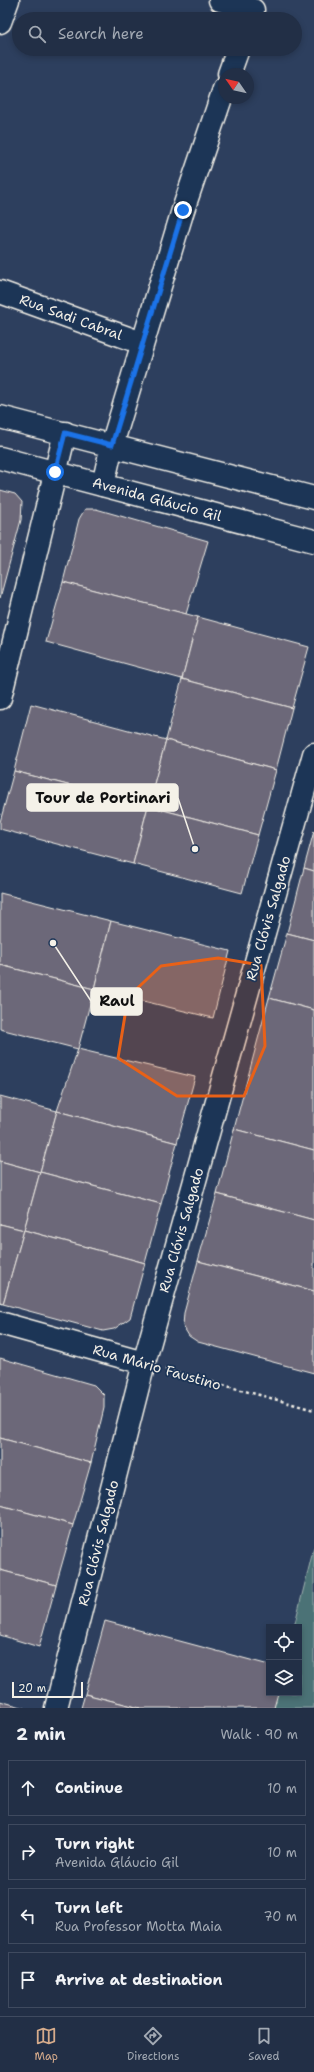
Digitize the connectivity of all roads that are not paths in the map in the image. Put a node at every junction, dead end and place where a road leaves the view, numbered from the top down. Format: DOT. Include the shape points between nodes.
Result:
graph roads {
  1 [pos="8,0"];
  2 [pos="220,0"];
  3 [pos="253,10"];
  4 [pos="0,22"];
  5 [pos="235,56"];
  6 [pos="231,68"];
  7 [pos="219,104"];
  8 [pos="0,292"];
  9 [pos="142,343"];
  10 [pos="0,417"];
  11 [pos="65,433"];
  12 [pos="112,445"];
  13 [pos="0,458"];
  14 [pos="55,472"];
  15 [pos="103,485"];
  16 [pos="314,498"];
  17 [pos="314,541"];
  18 [pos="0,698"];
  19 [pos="314,754"];
  20 [pos="0,1323"];
  21 [pos="144,1363"];
  22 [pos="56,1708"];
  1 -- 4 [label="street"];
  2 -- 3 [label="street"];
  5 -- 6 [label="street"];
  7 -- 9 [label="street"];
  8 -- 9 [label="street, Rua Sadi Cabral"];
  9 -- 12 [label="street"];
  10 -- 11 [label="street"];
  11 -- 12 [label="street"];
  11 -- 14 [label="street"];
  12 -- 15 [label="street"];
  12 -- 16 [label="street"];
  13 -- 14 [label="street, Avenida Gláucio Gil"];
  14 -- 15 [label="street, Avenida Gláucio Gil"];
  14 -- 18 [label="street"];
  15 -- 17 [label="street, Avenida Gláucio Gil"];
  19 -- 21 [label="street, Rua Clóvis Salgado"];
  20 -- 21 [label="street, Rua Mário Faustino"];
  21 -- 22 [label="street, Rua Clóvis Salgado"];
}
